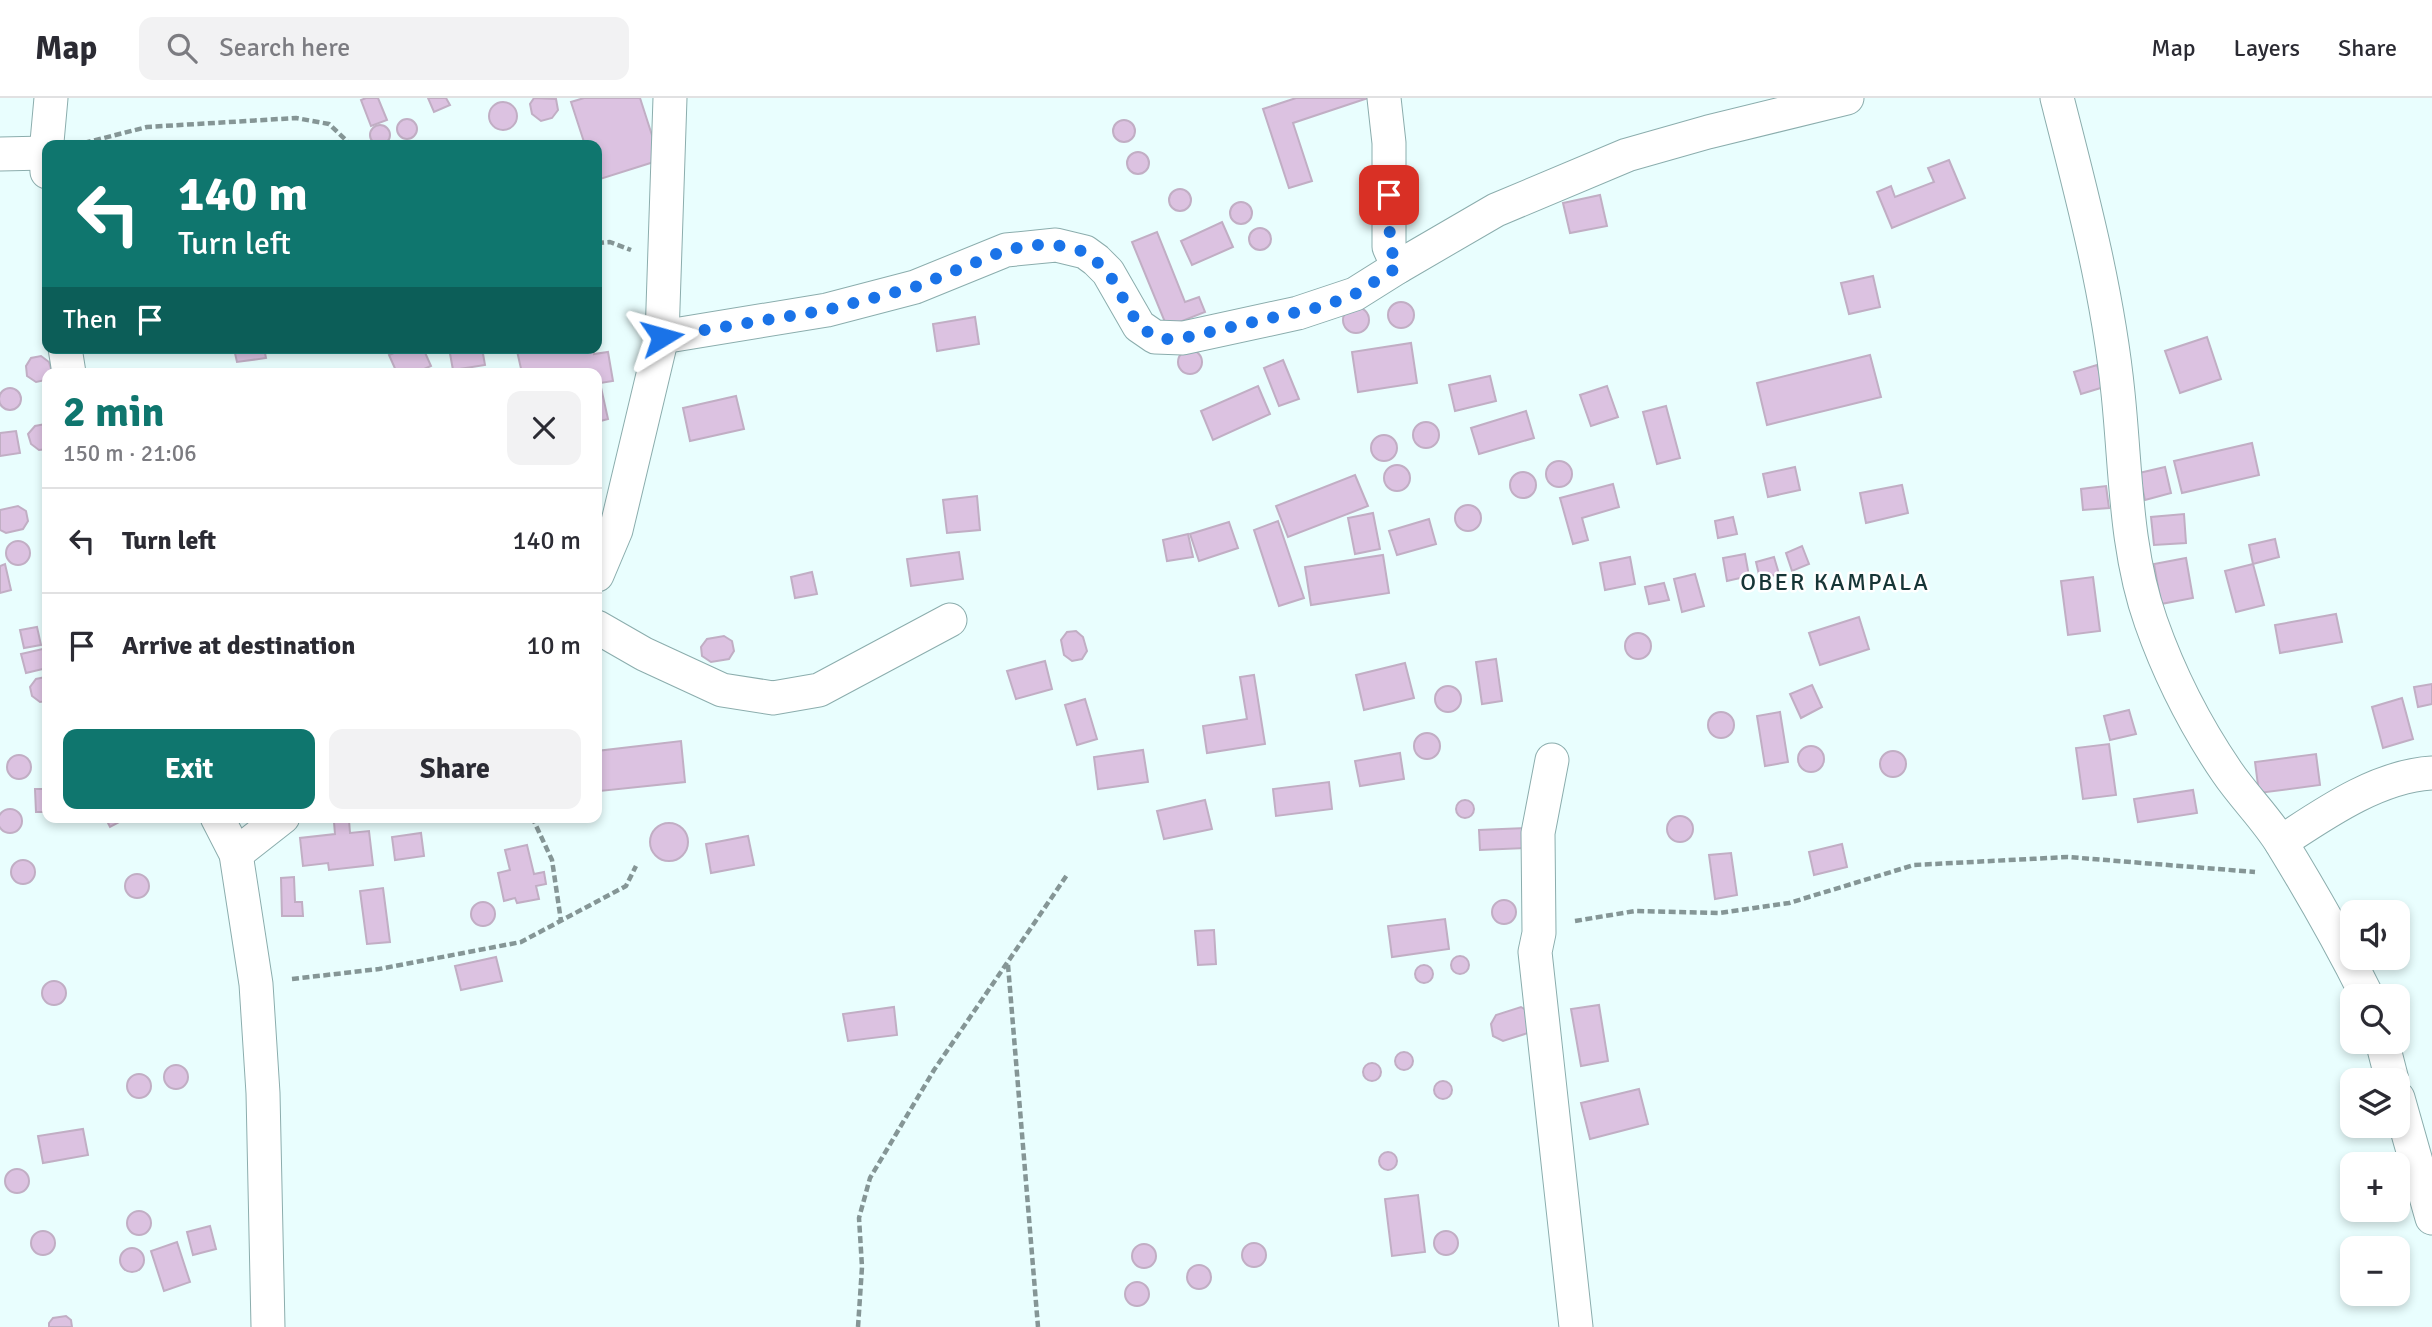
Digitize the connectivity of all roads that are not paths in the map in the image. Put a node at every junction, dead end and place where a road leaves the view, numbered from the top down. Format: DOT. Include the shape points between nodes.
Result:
graph roads {
  1 [pos="51,98"];
  2 [pos="670,98"];
  3 [pos="1384,98"];
  4 [pos="1847,98"];
  5 [pos="2057,98"];
  6 [pos="55,140"];
  7 [pos="0,154"];
  8 [pos="42,156"];
  9 [pos="1398,267"];
  10 [pos="662,337"];
  11 [pos="602,563"];
  12 [pos="950,620"];
  13 [pos="602,630"];
  14 [pos="1552,760"];
  15 [pos="2432,773"];
  16 [pos="220,823"];
  17 [pos="275,823"];
  18 [pos="2281,842"];
  19 [pos="236,854"];
  20 [pos="2360,984"];
  21 [pos="2409,1138"];
  22 [pos="2432,1218"];
  23 [pos="268,1327"];
  24 [pos="1576,1327"];
  1 -- 6 [label="street"];
  2 -- 10 [label="street"];
  3 -- 9 [label="street" via="1390,247"];
  4 -- 9 [label="street" via="1627,155 1496,210"];
  5 -- 18 [label="street" via="2109,327 2129,520 2150,620 2187,706 2228,773"];
  7 -- 8 [label="street"];
  9 -- 10 [label="street" via="1355,294 1324,306 1168,339 1139,326 1108,272 1086,252 1033,245 1006,250 915,287 827,310"];
  10 -- 11 [label="street" via="616,530"];
  12 -- 13 [label="street" via="819,690 773,698 722,690"];
  14 -- 24 [label="street" via="1538,833 1539,933 1535,952"];
  15 -- 18 [label="street" via="2365,792"];
  16 -- 19 [label="street"];
  17 -- 19 [label="street"];
  18 -- 20 [label="street"];
  19 -- 23 [label="street" via="256,984"];
  21 -- 22 [label="street"];
}
